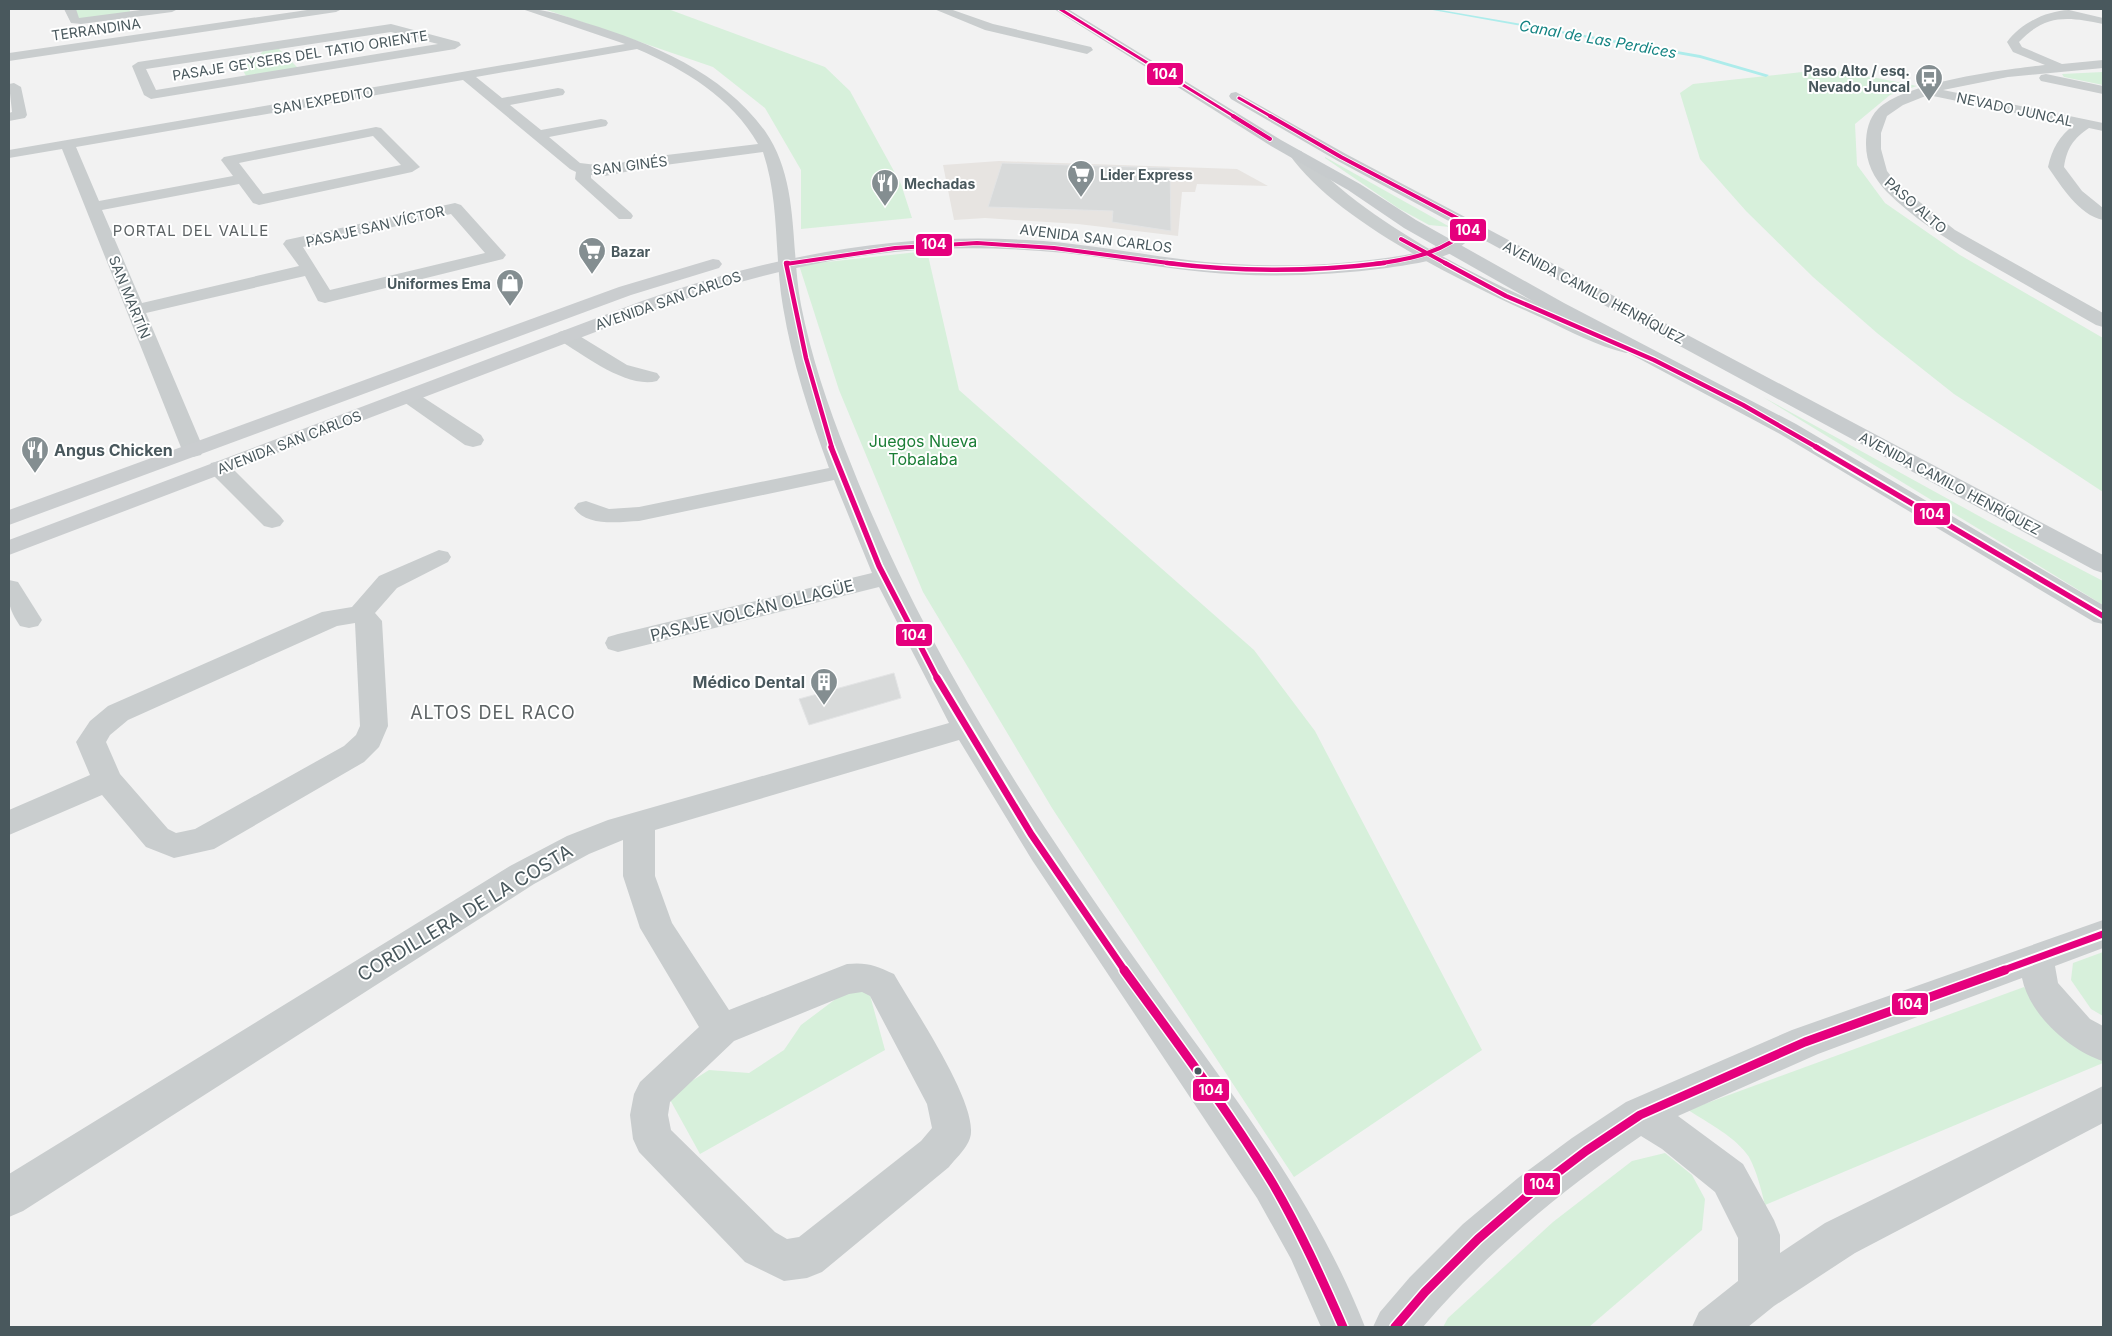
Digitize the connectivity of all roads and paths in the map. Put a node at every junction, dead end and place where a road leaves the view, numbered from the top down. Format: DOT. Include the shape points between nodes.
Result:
graph roads {
  1 [pos="70,9"];
  2 [pos="172,9"];
  3 [pos="336,9"];
  4 [pos="528,9"];
  5 [pos="940,9"];
  6 [pos="1060,9"];
  7 [pos="137,11"];
  8 [pos="2103,21"];
  9 [pos="220,40"];
  10 [pos="283,44"];
  11 [pos="637,46"];
  12 [pos="1087,50"];
  13 [pos="9,57"];
  14 [pos="2103,64"];
  15 [pos="2061,68"];
  16 [pos="308,69"];
  17 [pos="2015,72"];
  18 [pos="465,75"];
  19 [pos="244,80"];
  20 [pos="9,88"];
  21 [pos="1223,88"];
  22 [pos="2103,90"];
  23 [pos="1927,91"];
  24 [pos="558,92"];
  25 [pos="499,103"];
  26 [pos="9,116"];
  27 [pos="601,123"];
  28 [pos="2086,124"];
  29 [pos="2103,127"];
  30 [pos="538,136"];
  31 [pos="67,144"];
  32 [pos="768,147"];
  33 [pos="9,154"];
  34 [pos="1296,154"];
  35 [pos="585,170"];
  36 [pos="243,179"];
  37 [pos="93,207"];
  38 [pos="2103,215"];
  39 [pos="625,216"];
  40 [pos="1472,226"];
  41 [pos="1407,242"];
  42 [pos="1377,245"];
  43 [pos="1451,246"];
  44 [pos="1309,252"];
  45 [pos="1256,253"];
  46 [pos="780,254"];
  47 [pos="1429,255"];
  48 [pos="734,258"];
  49 [pos="310,269"];
  50 [pos="1316,270"];
  51 [pos="135,310"];
  52 [pos="2103,321"];
  53 [pos="566,336"];
  54 [pos="1644,354"];
  55 [pos="1747,374"];
  56 [pos="650,377"];
  57 [pos="408,396"];
  58 [pos="473,440"];
  59 [pos="193,450"];
  60 [pos="219,468"];
  61 [pos="842,472"];
  62 [pos="586,508"];
  63 [pos="9,518"];
  64 [pos="272,521"];
  65 [pos="9,548"];
  66 [pos="439,557"];
  67 [pos="2103,565"];
  68 [pos="886,577"];
  69 [pos="9,588"];
  70 [pos="360,614"];
  71 [pos="2103,616"];
  72 [pos="29,620"];
  73 [pos="618,643"];
  74 [pos="966,728"];
  75 [pos="107,780"];
  76 [pos="9,823"];
  77 [pos="639,823"];
  78 [pos="2103,934"];
  79 [pos="2036,959"];
  80 [pos="721,1030"];
  81 [pos="2103,1045"];
  82 [pos="2103,1104"];
  83 [pos="1640,1115"];
  84 [pos="9,1197"];
  85 [pos="1759,1291"];
  86 [pos="1343,1327"];
  87 [pos="1395,1327"];
  88 [pos="1714,1327"];
  1 -- 7 [label="street" via="75,20 81,21"];
  2 -- 7 [label="street"];
  3 -- 9 [label="street, TERRANDINA"];
  4 -- 11 [label="street"];
  5 -- 12 [label="street" via="989,27"];
  6 -- 34 [label="main road, AVENIDA CAMILO HENRÍQUEZ"];
  8 -- 15 [label="street" via="2065,14 2019,33 2013,42 2017,49"];
  9 -- 10 [label="street"];
  9 -- 13 [label="street, TERRANDINA"];
  9 -- 19 [label="street"];
  9 -- 19 [label="street, PASAJE GEYSERS DEL TATIO ORIENTE" via="138,66 151,95"];
  10 -- 16 [label="street"];
  10 -- 16 [label="street, PASAJE GEYSERS DEL TATIO ORIENTE" via="391,28 455,45"];
  11 -- 18 [label="street, SAN EXPEDITO"];
  11 -- 32 [label="street" via="691,72 722,94 748,118"];
  14 -- 15 [label="street, PASO ALTO"];
  15 -- 17 [label="street, PASO ALTO"];
  16 -- 19 [label="street, PASAJE GEYSERS DEL TATIO ORIENTE"];
  17 -- 22 [label="street"];
  17 -- 23 [label="street, PASO ALTO" via="1951,83"];
  18 -- 25 [label="street, SAN GINÉS"];
  18 -- 31 [label="street, SAN EXPEDITO"];
  20 -- 26 [label="street" via="14,87 20,115"];
  21 -- 40 [label="main road, AVENIDA CAMILO HENRÍQUEZ" via="1341,157"];
  23 -- 28 [label="street, NEVADO JUNCAL"];
  23 -- 52 [label="street, PASO ALTO" via="1899,101 1876,120 1874,148 1878,170 1884,178 1949,234"];
  24 -- 25 [label="street"];
  25 -- 30 [label="street, SAN GINÉS"];
  27 -- 30 [label="street"];
  28 -- 29 [label="street, NEVADO JUNCAL"];
  28 -- 38 [label="street" via="2066,137 2058,152 2056,167 2070,187"];
  30 -- 35 [label="street, SAN GINÉS" via="575,166"];
  31 -- 33 [label="street, SAN EXPEDITO"];
  31 -- 37 [label="street, SAN MARTÍN"];
  32 -- 35 [label="street, SAN GINÉS" via="605,171"];
  32 -- 46 [label="street" via="781,185"];
  34 -- 41 [label="street, AVENIDA CAMILO HENRÍQUEZ" via="1337,196"];
  34 -- 43 [label="main road, AVENIDA CAMILO HENRÍQUEZ"];
  35 -- 39 [label="street" via="583,179"];
  36 -- 36 [label="street" via="229,160 376,131 412,167 259,200"];
  36 -- 37 [label="street"];
  37 -- 51 [label="street, SAN MARTÍN"];
  40 -- 43 [label="main road, AVENIDA SAN CARLOS"];
  40 -- 55 [label="main road, AVENIDA CAMILO HENRÍQUEZ"];
  41 -- 42 [label="main road"];
  41 -- 43 [label="main road"];
  41 -- 47 [label="street, AVENIDA CAMILO HENRÍQUEZ"];
  43 -- 47 [label="main road, AVENIDA SAN CARLOS"];
  43 -- 54 [label="main road, AVENIDA CAMILO HENRÍQUEZ"];
  43 -- 55 [label="main road" via="1495,257 1608,319"];
  44 -- 50 [label="main road" via="1319,262"];
  45 -- 46 [label="main road, AVENIDA SAN CARLOS" via="1190,249 1062,231 992,228 887,232"];
  46 -- 50 [label="main road, AVENIDA SAN CARLOS" via="974,243 1064,248 1228,269"];
  46 -- 53 [label="main road, AVENIDA SAN CARLOS"];
  46 -- 61 [label="street" via="819,409"];
  47 -- 50 [label="main road, AVENIDA SAN CARLOS"];
  47 -- 54 [label="street, AVENIDA CAMILO HENRÍQUEZ" via="1542,312"];
  48 -- 59 [label="main road, AVENIDA SAN CARLOS" via="625,291"];
  49 -- 49 [label="street, PASAJE SAN VÍCTOR" via="324,297 497,255 454,208 292,244"];
  49 -- 51 [label="street, PASAJE SAN VÍCTOR"];
  51 -- 59 [label="street, SAN MARTÍN"];
  53 -- 56 [label="street" via="620,369"];
  53 -- 57 [label="main road, AVENIDA SAN CARLOS"];
  54 -- 71 [label="main road, AVENIDA CAMILO HENRÍQUEZ" via="1788,429"];
  55 -- 67 [label="main road, AVENIDA CAMILO HENRÍQUEZ"];
  57 -- 58 [label="street"];
  57 -- 60 [label="main road, AVENIDA SAN CARLOS"];
  59 -- 63 [label="main road, AVENIDA SAN CARLOS"];
  60 -- 64 [label="street"];
  60 -- 65 [label="main road, AVENIDA SAN CARLOS"];
  61 -- 62 [label="street" via="639,514 607,516"];
  61 -- 68 [label="street"];
  66 -- 70 [label="street" via="388,582"];
  68 -- 73 [label="street, PASAJE VOLCÁN OLLAGÜE"];
  68 -- 74 [label="street"];
  69 -- 72 [label="street"];
  70 -- 75 [label="street" via="331,618 118,713 100,728 91,742"];
  70 -- 75 [label="street" via="369,621 374,726 369,740 354,754 203,840 174,846 157,838"];
  74 -- 77 [label="street, CORDILLERA DE LA COSTA"];
  74 -- 86 [label="street" via="1075,900 1260,1166 1292,1220"];
  75 -- 76 [label="street"];
  77 -- 80 [label="street" via="639,876 657,928"];
  77 -- 84 [label="street, CORDILLERA DE LA COSTA" via="578,845 522,875"];
  78 -- 79 [label="street"];
  79 -- 81 [label="street" via="2042,989 2077,1030"];
  79 -- 83 [label="street" via="1805,1042"];
  80 -- 80 [label="street" via="847,979 865,977 882,985 946,1101 952,1133 935,1154 807,1256 784,1260 760,1247 653,1139 649,1115 653,1094"];
  82 -- 85 [label="street" via="1840,1238"];
  83 -- 85 [label="street" via="1676,1136 1729,1178 1760,1235"];
  83 -- 87 [label="street" via="1532,1192 1478,1239"];
  85 -- 88 [label="street"];
}
